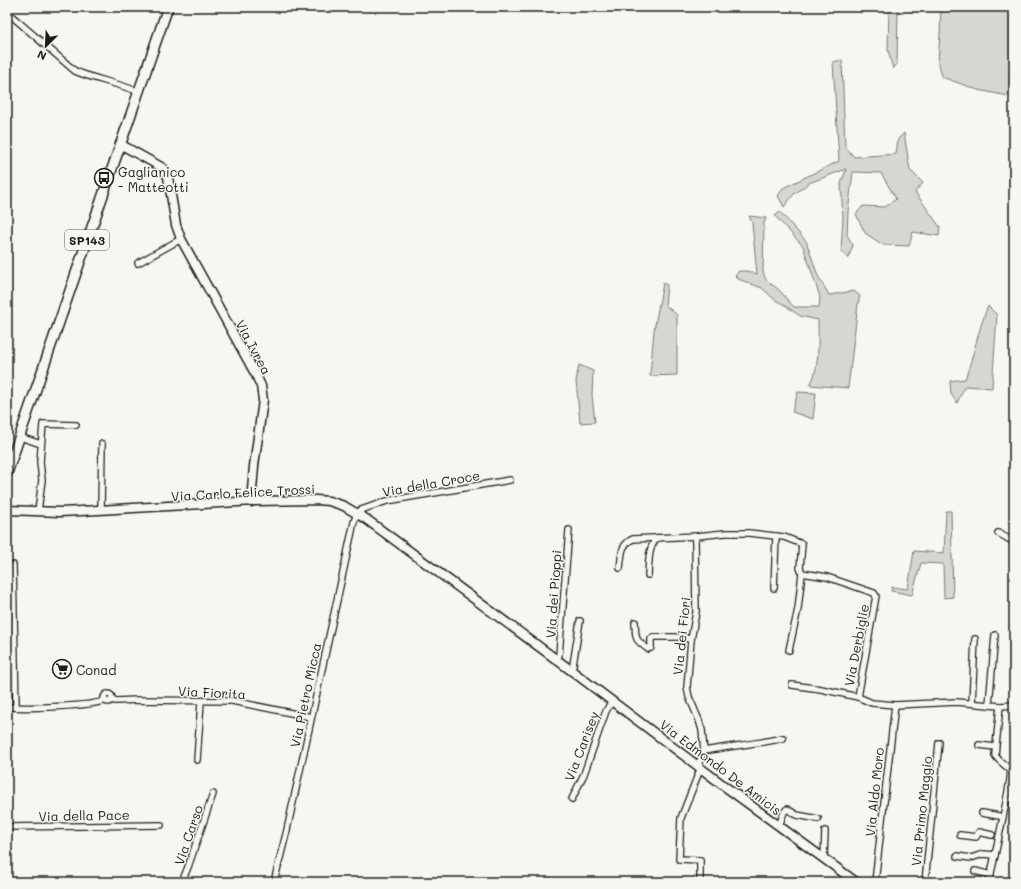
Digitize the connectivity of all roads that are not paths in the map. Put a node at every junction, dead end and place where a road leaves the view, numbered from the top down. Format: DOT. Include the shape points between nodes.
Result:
graph roads {
  1 [pos="168,7"];
  2 [pos="7,12"];
  3 [pos="139,92"];
  4 [pos="120,144"];
  5 [pos="181,239"];
  6 [pos="138,263"];
  7 [pos="76,425"];
  8 [pos="20,437"];
  9 [pos="41,444"];
  10 [pos="102,444"];
  11 [pos="7,473"];
  12 [pos="510,480"];
  13 [pos="251,502"];
  14 [pos="7,510"];
  15 [pos="101,510"];
  16 [pos="38,511"];
  17 [pos="358,513"];
  18 [pos="569,530"];
  19 [pos="998,533"];
  20 [pos="696,536"];
  21 [pos="776,536"];
  22 [pos="657,538"];
  23 [pos="1014,542"];
  24 [pos="13,565"];
  25 [pos="620,568"];
  26 [pos="802,573"];
  27 [pos="648,575"];
  28 [pos="10,578"];
  29 [pos="774,588"];
  30 [pos="580,621"];
  31 [pos="635,622"];
  32 [pos="513,628"];
  33 [pos="994,635"];
  34 [pos="975,638"];
  35 [pos="691,640"];
  36 [pos="789,650"];
  37 [pos="557,660"];
  38 [pos="572,671"];
  39 [pos="792,685"];
  40 [pos="858,697"];
  41 [pos="612,701"];
  42 [pos="201,702"];
  43 [pos="972,703"];
  44 [pos="895,705"];
  45 [pos="989,705"];
  46 [pos="1014,705"];
  47 [pos="10,706"];
  48 [pos="1000,706"];
  49 [pos="311,717"];
  50 [pos="783,738"];
  51 [pos="939,743"];
  52 [pos="979,745"];
  53 [pos="996,747"];
  54 [pos="704,751"];
  55 [pos="196,760"];
  56 [pos="699,766"];
  57 [pos="213,794"];
  58 [pos="572,799"];
  59 [pos="982,813"];
  60 [pos="1001,817"];
  61 [pos="818,819"];
  62 [pos="161,825"];
  63 [pos="779,826"];
  64 [pos="7,827"];
  65 [pos="824,831"];
  66 [pos="960,835"];
  67 [pos="996,836"];
  68 [pos="995,855"];
  69 [pos="957,856"];
  70 [pos="824,859"];
  71 [pos="975,871"];
  72 [pos="990,880"];
  73 [pos="182,882"];
  74 [pos="274,882"];
  75 [pos="700,882"];
  76 [pos="856,882"];
  77 [pos="876,882"];
  78 [pos="925,882"];
  1 -- 3 [label="main road, SP143"];
  2 -- 3 [label="street" via="75,71"];
  3 -- 4 [label="main road, SP143"];
  4 -- 5 [label="street, Via Ivrea" via="163,168 168,177 176,225"];
  4 -- 8 [label="main road, SP143"];
  5 -- 6 [label="street"];
  5 -- 13 [label="street, Via Ivrea" via="261,386 263,400"];
  7 -- 9 [label="street" via="43,424"];
  8 -- 9 [label="street"];
  8 -- 11 [label="main road, SP143"];
  9 -- 16 [label="street" via="42,480"];
  10 -- 15 [label="street"];
  12 -- 17 [label="street, Via della Croce" via="387,501"];
  13 -- 15 [label="street, Via Carlo Felice Trossi"];
  13 -- 17 [label="street, Via Carlo Felice Trossi" via="329,501"];
  14 -- 16 [label="street, Via Carlo Felice Trossi"];
  15 -- 16 [label="street, Via Carlo Felice Trossi"];
  17 -- 32 [label="street, Via Carlo Felice Trossi"];
  17 -- 49 [label="street, Via Pietro Micca"];
  18 -- 37 [label="street, Via dei Pioppi"];
  19 -- 23 [label="street"];
  20 -- 21 [label="street" via="726,533"];
  20 -- 22 [label="street"];
  20 -- 35 [label="street, Via dei Fiori" via="696,612"];
  21 -- 26 [label="street" via="802,544"];
  21 -- 29 [label="street"];
  22 -- 25 [label="street" via="633,539 627,542 623,548"];
  22 -- 27 [label="street" via="650,550"];
  24 -- 28 [label="street"];
  26 -- 36 [label="street" via="798,609"];
  26 -- 40 [label="street, Via Derbiglie" via="827,577 874,592 876,596"];
  28 -- 47 [label="street" via="14,599"];
  30 -- 38 [label="street"];
  31 -- 35 [label="street" via="637,641 648,649 651,648 653,637 684,637"];
  32 -- 37 [label="street, Via Edmondo De Amicis"];
  33 -- 45 [label="street"];
  34 -- 43 [label="street"];
  35 -- 54 [label="street, Via dei Fiori" via="687,687 699,720"];
  37 -- 38 [label="street, Via Edmondo De Amicis"];
  38 -- 41 [label="street, Via Edmondo De Amicis"];
  39 -- 40 [label="street"];
  40 -- 44 [label="street" via="872,703"];
  41 -- 56 [label="street, Via Edmondo De Amicis"];
  41 -- 58 [label="street, Via Carisey"];
  42 -- 47 [label="street, Via Fiorita" via="116,701 111,700 109,694 105,695 101,702 95,703"];
  42 -- 49 [label="street, Via Fiorita" via="232,701"];
  42 -- 55 [label="street"];
  43 -- 44 [label="street"];
  43 -- 45 [label="street"];
  44 -- 77 [label="street, Via Aldo Moro"];
  45 -- 48 [label="street"];
  46 -- 48 [label="street"];
  48 -- 53 [label="street"];
  49 -- 74 [label="street, Via Pietro Micca"];
  50 -- 54 [label="street"];
  51 -- 78 [label="street, Via Primo Maggio"];
  52 -- 53 [label="street"];
  53 -- 60 [label="street" via="995,755 1011,774"];
  54 -- 56 [label="street"];
  56 -- 63 [label="street, Via Edmondo De Amicis"];
  56 -- 75 [label="street" via="681,818 679,859 700,860"];
  57 -- 73 [label="street, Via Carso"];
  59 -- 60 [label="street"];
  60 -- 67 [label="street"];
  61 -- 63 [label="street" via="797,815 787,809"];
  62 -- 64 [label="street, Via della Pace"];
  63 -- 70 [label="street, Via Edmondo De Amicis"];
  65 -- 70 [label="street"];
  66 -- 67 [label="street" via="976,837 979,832"];
  67 -- 68 [label="street"];
  68 -- 69 [label="street" via="983,854 972,858"];
  68 -- 72 [label="street"];
  70 -- 76 [label="street, Via Edmondo De Amicis"];
  71 -- 72 [label="street"];
}
